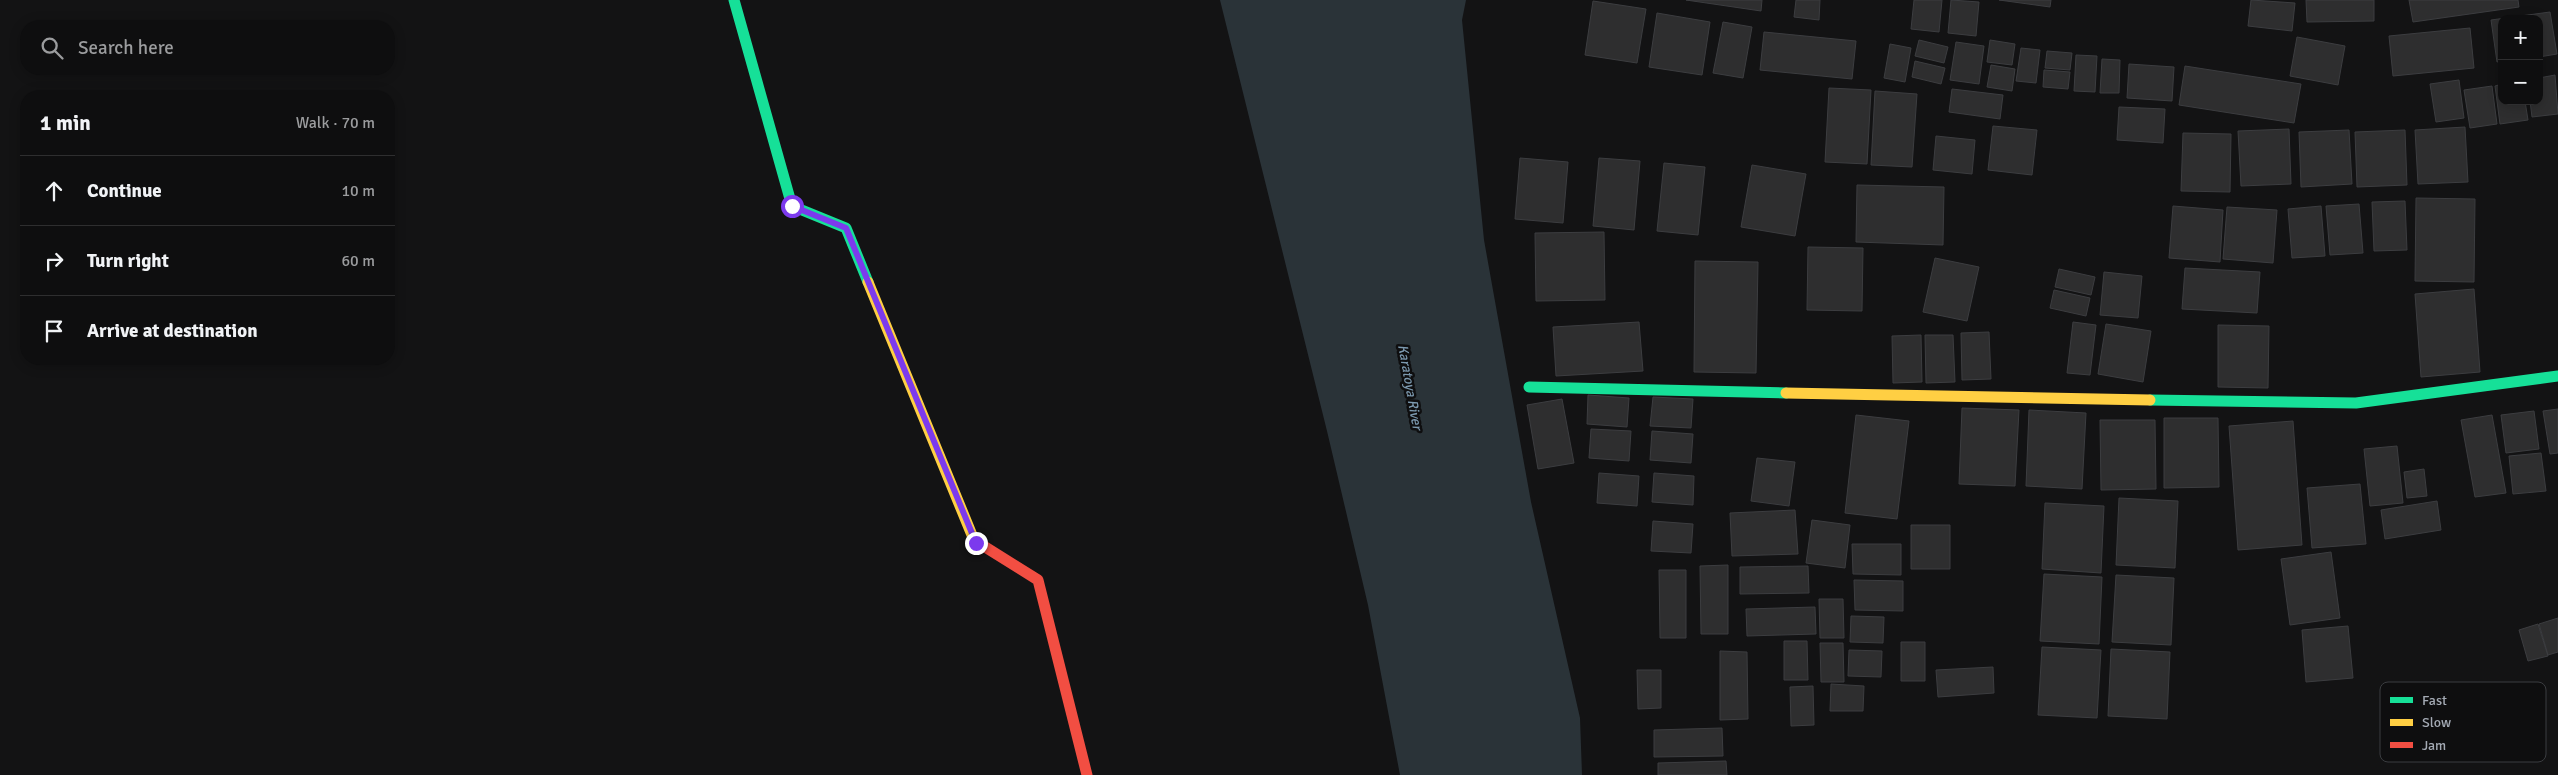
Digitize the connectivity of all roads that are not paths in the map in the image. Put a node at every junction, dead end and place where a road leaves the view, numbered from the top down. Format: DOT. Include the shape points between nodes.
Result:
graph roads {
  1 [pos="734,0"];
  2 [pos="2558,376"];
  3 [pos="1529,387"];
  4 [pos="1087,775"];
  1 -- 4 [label="street" via="792,206 846,228 976,543 1038,580"];
  2 -- 3 [label="street" via="2356,403"];
}
